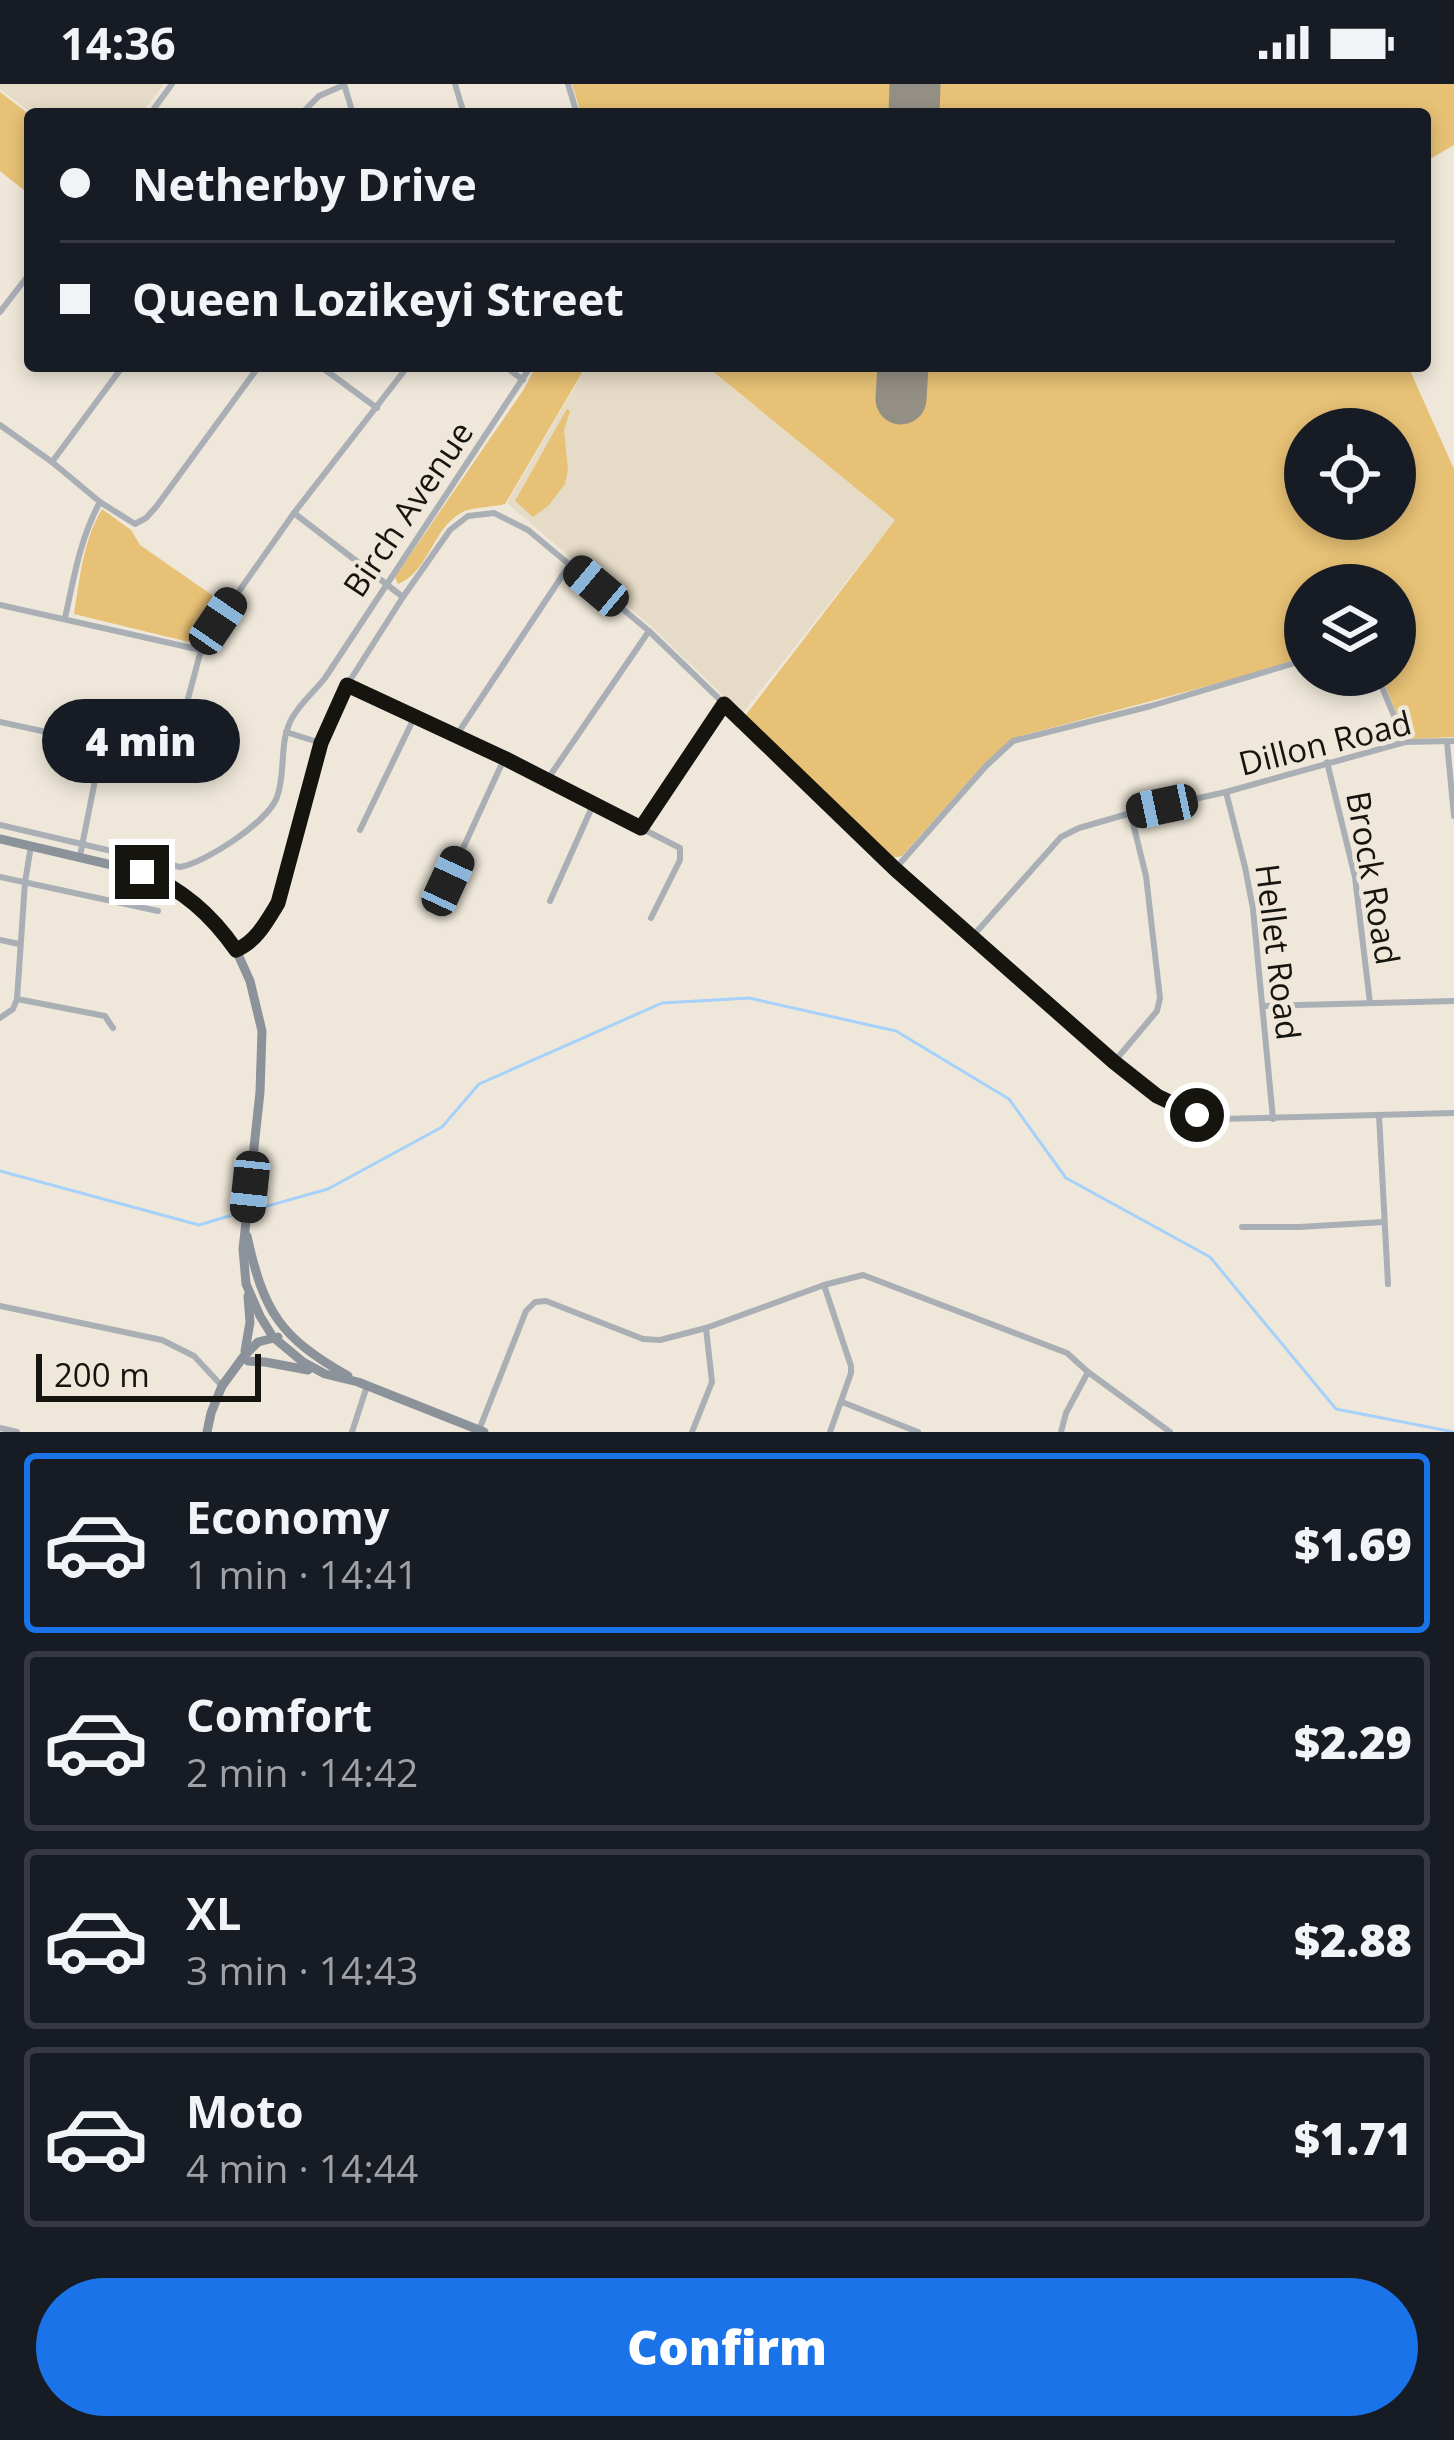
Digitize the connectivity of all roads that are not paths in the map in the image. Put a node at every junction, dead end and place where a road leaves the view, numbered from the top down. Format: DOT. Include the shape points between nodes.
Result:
graph roads {
  1 [pos="344,84"];
  2 [pos="307,108"];
  3 [pos="24,281"];
  4 [pos="0,312"];
  5 [pos="119,372"];
  6 [pos="255,372"];
  7 [pos="328,372"];
  8 [pos="404,372"];
  9 [pos="513,372"];
  10 [pos="528,372"];
  11 [pos="523,380"];
  12 [pos="377,408"];
  13 [pos="3,427"];
  14 [pos="0,439"];
  15 [pos="52,462"];
  16 [pos="100,502"];
  17 [pos="294,513"];
  18 [pos="570,564"];
  19 [pos="387,584"];
  20 [pos="403,597"];
  21 [pos="0,604"];
  22 [pos="65,618"];
  23 [pos="649,631"];
  24 [pos="201,650"];
  25 [pos="1284,667"];
  26 [pos="347,685"];
  27 [pos="1386,696"];
  28 [pos="724,704"];
  29 [pos="414,718"];
  30 [pos="0,722"];
  31 [pos="286,732"];
  32 [pos="456,736"];
  33 [pos="1450,741"];
  34 [pos="1405,742"];
  35 [pos="321,743"];
  36 [pos="102,746"];
  37 [pos="504,758"];
  38 [pos="1328,762"];
  39 [pos="547,780"];
  40 [pos="1226,792"];
  41 [pos="593,805"];
  42 [pos="1131,813"];
  43 [pos="1454,816"];
  44 [pos="0,825"];
  45 [pos="641,828"];
  46 [pos="360,830"];
  47 [pos="0,839"];
  48 [pos="84,843"];
  49 [pos="31,846"];
  50 [pos="80,856"];
  51 [pos="895,869"];
  52 [pos="0,877"];
  53 [pos="448,881"];
  54 [pos="25,882"];
  55 [pos="550,901"];
  56 [pos="158,911"];
  57 [pos="651,918"];
  58 [pos="972,937"];
  59 [pos="0,940"];
  60 [pos="19,944"];
  61 [pos="236,950"];
  62 [pos="16,999"];
  63 [pos="1454,1001"];
  64 [pos="1370,1003"];
  65 [pos="1263,1006"];
  66 [pos="0,1018"];
  67 [pos="113,1028"];
  68 [pos="1114,1062"];
  69 [pos="1454,1113"];
  70 [pos="1379,1115"];
  71 [pos="1273,1119"];
  72 [pos="1384,1222"];
  73 [pos="1242,1226"];
  74 [pos="245,1227"];
  75 [pos="246,1284"];
  76 [pos="824,1285"];
  77 [pos="1388,1285"];
  78 [pos="0,1306"];
  79 [pos="271,1308"];
  80 [pos="706,1328"];
  81 [pos="272,1336"];
  82 [pos="302,1348"];
  83 [pos="244,1361"];
  84 [pos="1088,1372"];
  85 [pos="325,1374"];
  86 [pos="363,1384"];
  87 [pos="222,1386"];
  88 [pos="842,1402"];
  89 [pos="0,1428"];
  90 [pos="482,1431"];
  91 [pos="17,1432"];
  92 [pos="207,1432"];
  93 [pos="352,1432"];
  94 [pos="692,1432"];
  95 [pos="830,1432"];
  96 [pos="918,1432"];
  97 [pos="1061,1432"];
  98 [pos="1170,1432"];
  1 -- 2 [label="street"];
  3 -- 4 [label="street"];
  5 -- 15 [label="street"];
  6 -- 16 [label="street" via="146,518 128,522"];
  7 -- 12 [label="street"];
  8 -- 12 [label="street"];
  9 -- 11 [label="street"];
  10 -- 11 [label="street, Birch Avenue"];
  11 -- 19 [label="street, Birch Avenue"];
  12 -- 17 [label="street"];
  13 -- 14 [label="street"];
  13 -- 15 [label="street"];
  15 -- 16 [label="street"];
  16 -- 22 [label="street" via="81,544"];
  17 -- 19 [label="street"];
  17 -- 24 [label="street"];
  18 -- 20 [label="street" via="511,519 476,513 450,530"];
  18 -- 23 [label="street"];
  18 -- 32 [label="street"];
  19 -- 20 [label="street"];
  19 -- 31 [label="street, Birch Avenue"];
  20 -- 26 [label="street"];
  21 -- 22 [label="street"];
  22 -- 24 [label="street"];
  23 -- 28 [label="street"];
  23 -- 39 [label="street"];
  24 -- 36 [label="street" via="175,747 157,756"];
  25 -- 51 [label="street" via="1013,742"];
  26 -- 29 [label="street"];
  26 -- 35 [label="street"];
  27 -- 34 [label="street"];
  28 -- 45 [label="street"];
  28 -- 51 [label="street"];
  29 -- 32 [label="street"];
  29 -- 46 [label="street"];
  30 -- 36 [label="street"];
  31 -- 35 [label="street"];
  31 -- 48 [label="street" via="276,800 203,859 180,867"];
  32 -- 37 [label="street"];
  33 -- 34 [label="street, Dillon Road"];
  33 -- 43 [label="street"];
  34 -- 38 [label="street, Dillon Road"];
  35 -- 61 [label="street" via="278,903"];
  36 -- 48 [label="street"];
  37 -- 39 [label="street"];
  37 -- 53 [label="street"];
  38 -- 40 [label="street, Dillon Road"];
  38 -- 64 [label="street, Brock Road" via="1355,877"];
  39 -- 41 [label="street"];
  40 -- 42 [label="street, Dillon Road"];
  40 -- 65 [label="street, Hellet Road"];
  41 -- 45 [label="street"];
  41 -- 55 [label="street"];
  42 -- 58 [label="street, Dillon Road" via="1065,834"];
  42 -- 68 [label="street" via="1160,998"];
  44 -- 48 [label="street"];
  45 -- 57 [label="street" via="681,850"];
  47 -- 49 [label="main road"];
  48 -- 50 [label="street"];
  49 -- 50 [label="main road"];
  49 -- 54 [label="street"];
  50 -- 61 [label="main road" via="174,887"];
  51 -- 58 [label="street"];
  52 -- 54 [label="street"];
  54 -- 56 [label="street"];
  54 -- 60 [label="street"];
  58 -- 68 [label="street"];
  59 -- 60 [label="street"];
  60 -- 62 [label="street"];
  61 -- 74 [label="main road" via="262,1030"];
  62 -- 66 [label="street"];
  62 -- 67 [label="street" via="105,1016"];
  63 -- 64 [label="street"];
  64 -- 65 [label="street"];
  65 -- 71 [label="street, Hellet Road"];
  68 -- 71 [label="street" via="1197,1115"];
  69 -- 70 [label="street"];
  70 -- 71 [label="street"];
  70 -- 72 [label="street"];
  72 -- 73 [label="street"];
  72 -- 77 [label="street"];
  74 -- 75 [label="main road"];
  74 -- 79 [label="main road"];
  75 -- 81 [label="main road"];
  75 -- 83 [label="main road"];
  76 -- 80 [label="street"];
  76 -- 84 [label="street" via="873,1278 1067,1353"];
  76 -- 88 [label="street" via="851,1366"];
  78 -- 87 [label="street" via="162,1340 194,1356"];
  79 -- 81 [label="main road"];
  79 -- 82 [label="main road"];
  80 -- 90 [label="street" via="652,1341 535,1302"];
  80 -- 94 [label="street" via="712,1382"];
  81 -- 82 [label="main road"];
  81 -- 83 [label="main road"];
  81 -- 85 [label="main road"];
  82 -- 86 [label="main road"];
  83 -- 85 [label="main road"];
  83 -- 87 [label="main road"];
  84 -- 97 [label="street"];
  84 -- 98 [label="street"];
  85 -- 86 [label="main road"];
  86 -- 90 [label="main road"];
  86 -- 93 [label="street"];
  87 -- 92 [label="main road"];
  88 -- 95 [label="street"];
  88 -- 96 [label="street"];
  89 -- 91 [label="street"];
}
